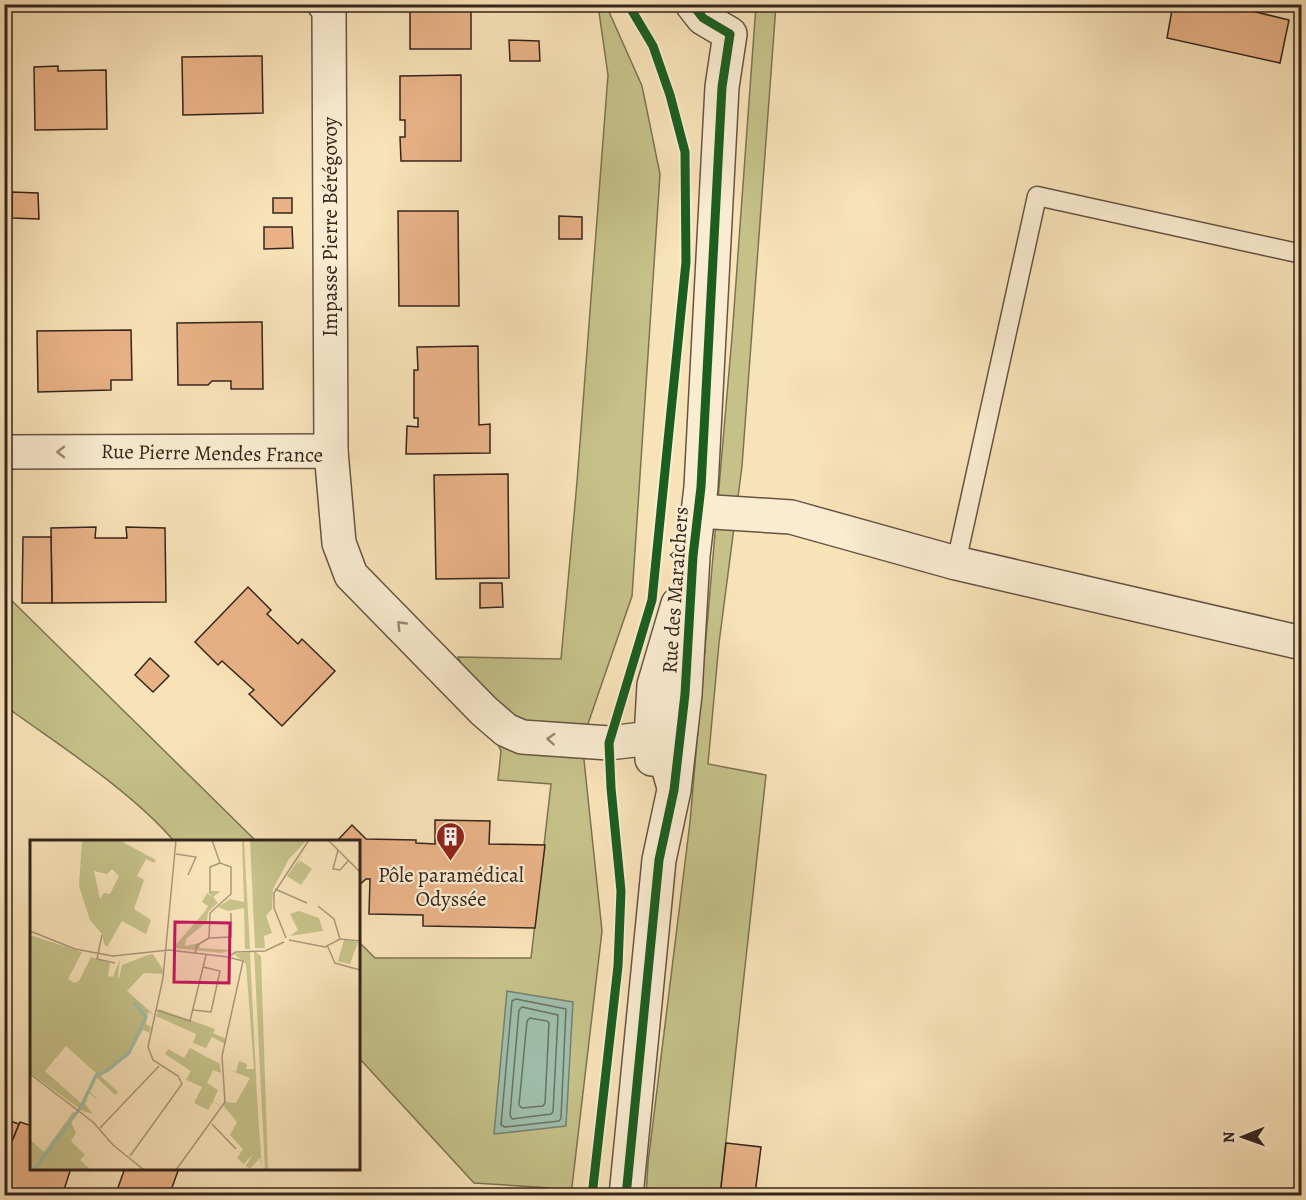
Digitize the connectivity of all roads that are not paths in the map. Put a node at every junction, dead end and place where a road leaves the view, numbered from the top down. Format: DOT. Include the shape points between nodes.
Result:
graph roads {
  1 [pos="324,4"];
  2 [pos="692,4"];
  3 [pos="732,19"];
  4 [pos="1302,254"];
  5 [pos="331,451"];
  6 [pos="4,452"];
  7 [pos="698,511"];
  8 [pos="693,556"];
  9 [pos="956,563"];
  10 [pos="1302,643"];
  11 [pos="651,738"];
  12 [pos="674,790"];
  13 [pos="659,860"];
  14 [pos="626,1196"];
  1 -- 5 [label="street, Impasse Pierre Bérégovoy" via="329,10"];
  2 -- 3 [label="street, Rue des Maraîchers" via="703,18"];
  3 -- 7 [label="street, Rue des Maraîchers" via="722,87"];
  4 -- 9 [label="lane" via="1037,196"];
  5 -- 6 [label="street, Rue Pierre Mendes France, one-way"];
  11 -- 5 [label="street, Rue Pierre Mendes France, one-way" via="609,743 522,737 506,730 484,711 351,575 339,543"];
  7 -- 8 [label="street, Rue des Maraîchers"];
  7 -- 9 [label="street" via="791,517"];
  8 -- 11 [label="street, Rue des Maraîchers" via="654,685"];
  8 -- 12 [label="street, Rue des Maraîchers" via="686,694"];
  9 -- 10 [label="street"];
  11 -- 12 [label="street" via="663,753"];
  11 -- 13 [label="street, Rue des Maraîchers"];
  12 -- 13 [label="street, Rue des Maraîchers"];
  13 -- 14 [label="street, Rue des Maraîchers"];
}
